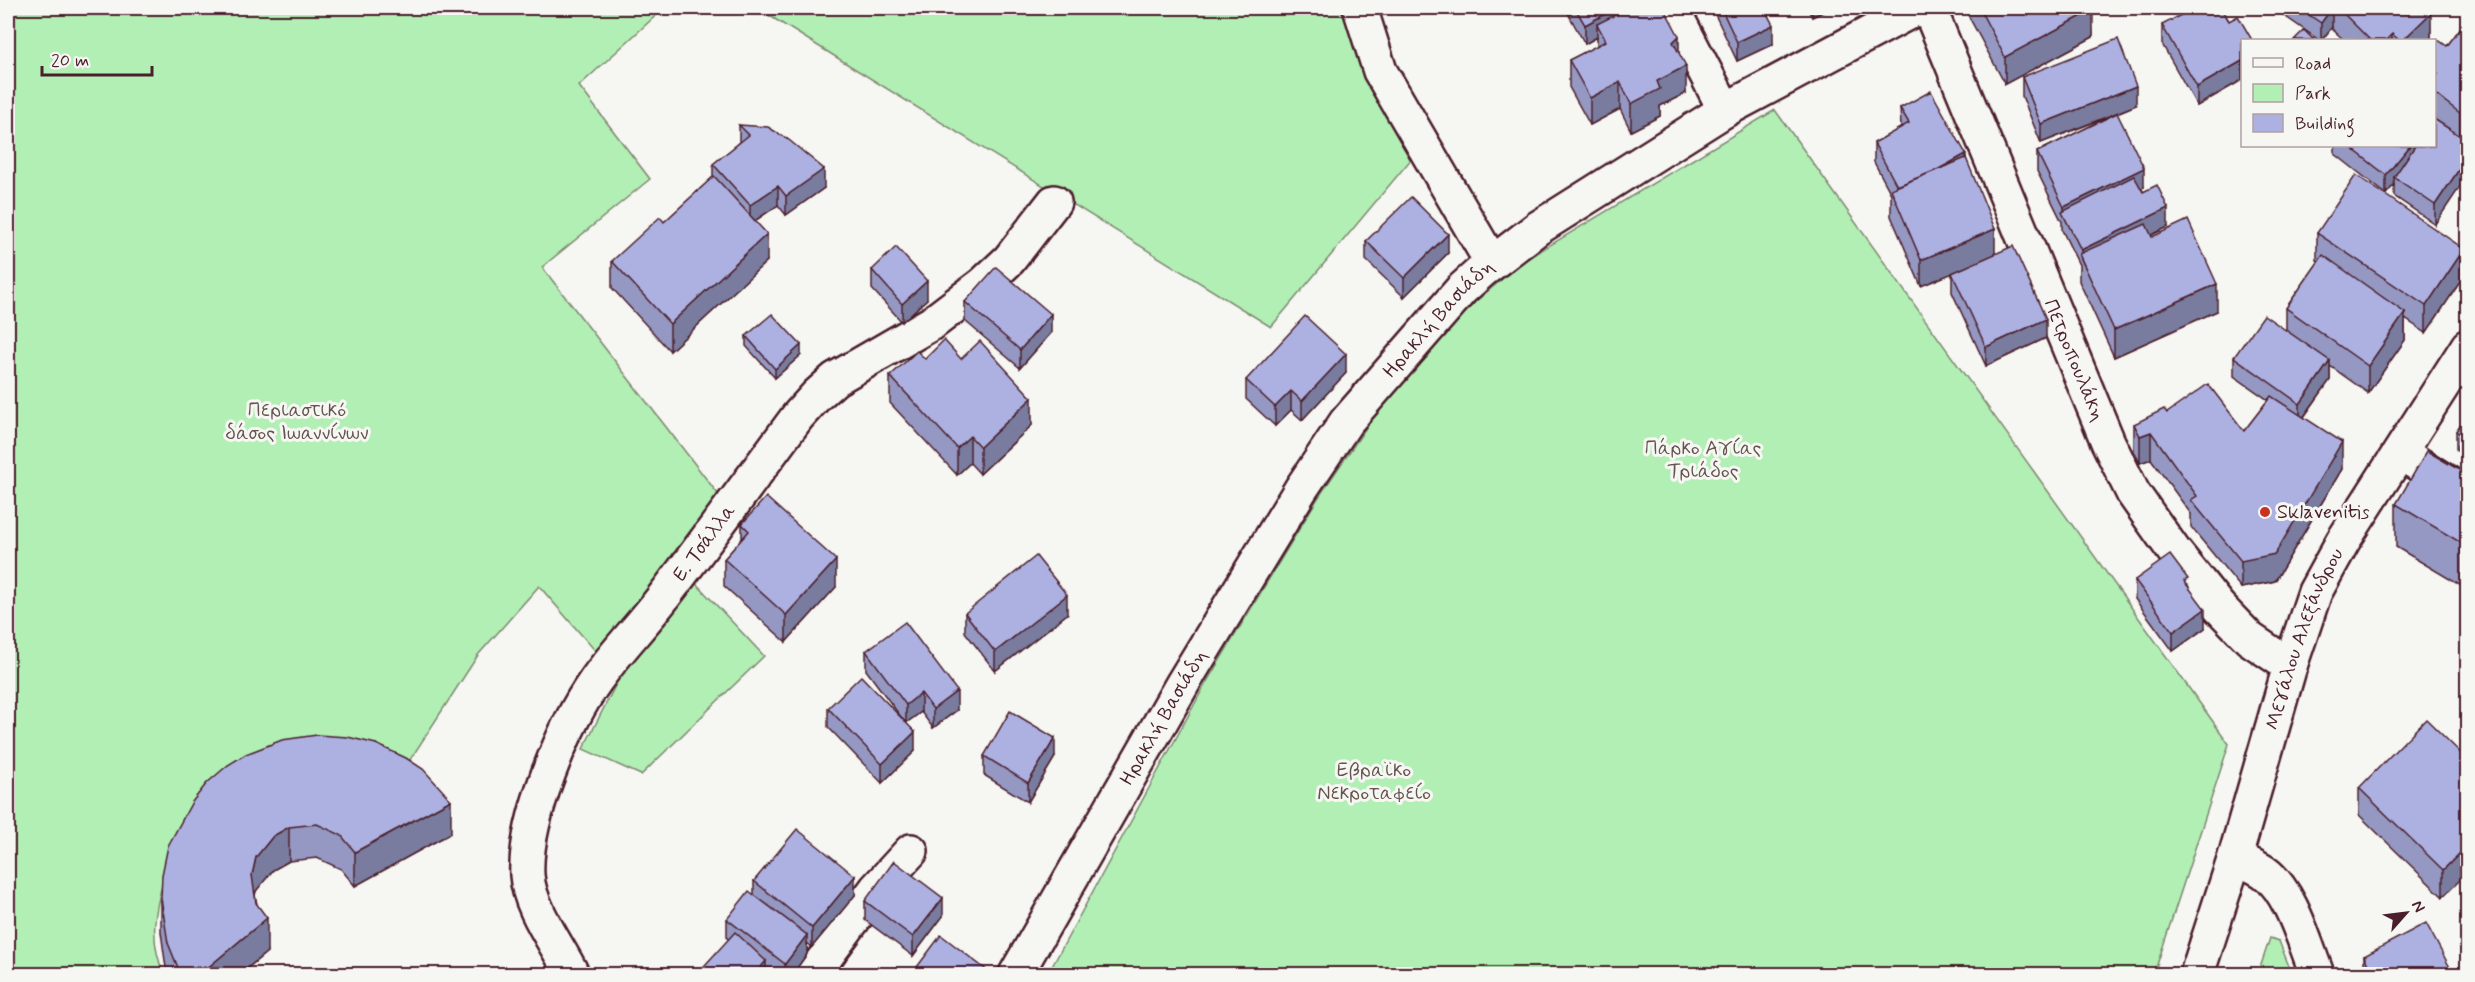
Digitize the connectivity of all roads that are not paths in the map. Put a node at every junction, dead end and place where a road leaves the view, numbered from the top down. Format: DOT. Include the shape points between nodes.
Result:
graph roads {
  1 [pos="1360,8"];
  2 [pos="1672,8"];
  3 [pos="1917,8"];
  4 [pos="1929,8"];
  5 [pos="1725,110"];
  6 [pos="1054,202"];
  7 [pos="1492,263"];
  8 [pos="2468,346"];
  9 [pos="2401,453"];
  10 [pos="2468,496"];
  11 [pos="2290,666"];
  12 [pos="911,851"];
  13 [pos="2235,857"];
  14 [pos="572,975"];
  15 [pos="813,975"];
  16 [pos="1016,975"];
  17 [pos="2197,975"];
  18 [pos="2316,975"];
  1 -- 7 [label="street" via="1380,71"];
  2 -- 5 [label="street"];
  3 -- 5 [label="street, Ηρακλή Βασιάδη"];
  4 -- 11 [label="street, Πετροπουλάκη" via="2133,494 2219,607 2250,639"];
  5 -- 7 [label="street, Ηρακλή Βασιάδη" via="1538,228"];
  6 -- 14 [label="street, Ε. Τσάλλα" via="1009,260 982,285 932,323 835,379 817,394 581,704 539,803 527,860 534,904"];
  7 -- 16 [label="street, Ηρακλή Βασιάδη" via="1462,289 1346,422 1254,565"];
  8 -- 9 [label="street, Μεγάλου Αλεξάνδρου"];
  9 -- 10 [label="street"];
  9 -- 11 [label="street, Μεγάλου Αλεξάνδρου" via="2329,565 2315,592"];
  11 -- 13 [label="street, Μεγάλου Αλεξάνδρου"];
  12 -- 15 [label="street" via="876,889"];
  13 -- 17 [label="street, Μεγάλου Αλεξάνδρου"];
  13 -- 18 [label="street" via="2273,881 2289,906"];
}
